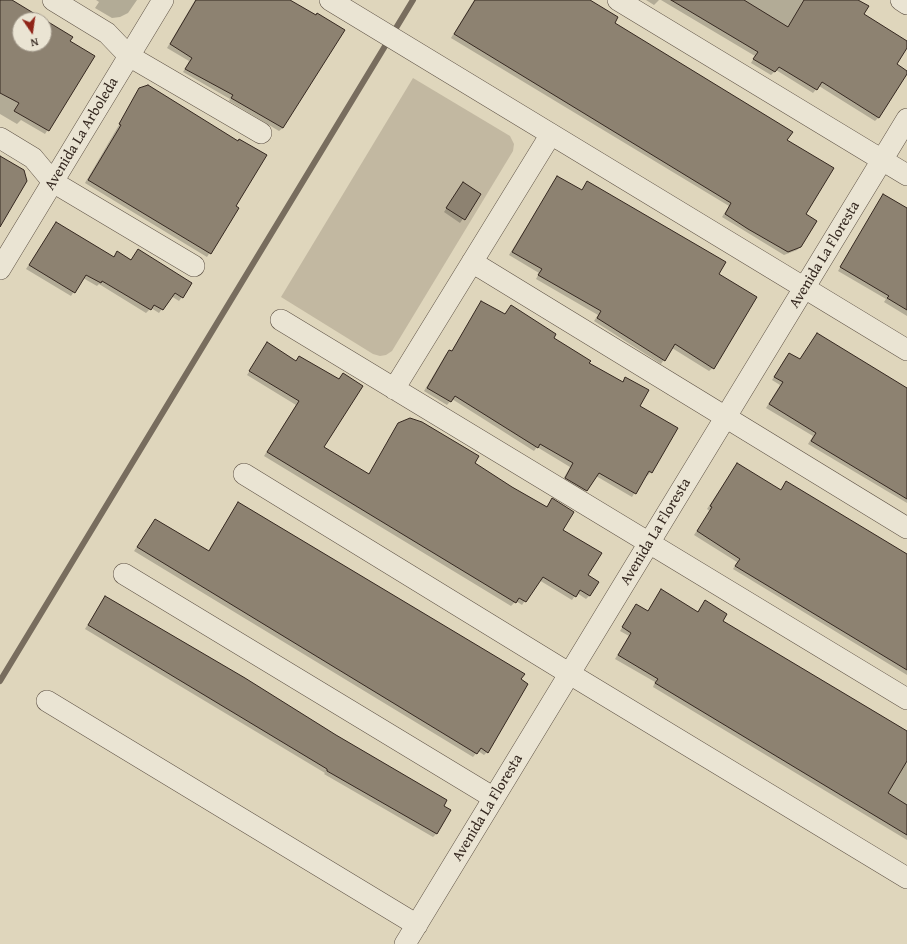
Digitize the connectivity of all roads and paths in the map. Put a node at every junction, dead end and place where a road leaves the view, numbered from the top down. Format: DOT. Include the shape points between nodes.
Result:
graph roads {
  1 [pos="53,0"];
  2 [pos="164,0"];
  3 [pos="330,0"];
  4 [pos="618,0"];
  5 [pos="901,0"];
  6 [pos="907,4"];
  7 [pos="129,56"];
  8 [pos="907,119"];
  9 [pos="261,133"];
  10 [pos="551,134"];
  11 [pos="0,138"];
  12 [pos="882,160"];
  13 [pos="907,175"];
  14 [pos="53,182"];
  15 [pos="472,262"];
  16 [pos="194,266"];
  17 [pos="0,269"];
  18 [pos="805,288"];
  19 [pos="280,320"];
  20 [pos="907,350"];
  21 [pos="394,389"];
  22 [pos="725,418"];
  23 [pos="244,474"];
  24 [pos="907,528"];
  25 [pos="649,543"];
  26 [pos="124,574"];
  27 [pos="570,674"];
  28 [pos="907,699"];
  29 [pos="47,701"];
  30 [pos="494,798"];
  31 [pos="907,878"];
  32 [pos="417,925"];
  33 [pos="405,944"];
  1 -- 7 [label="street" via="107,33"];
  2 -- 7 [label="street, Avenida La Arboleda"];
  3 -- 10 [label="street"];
  4 -- 12 [label="street"];
  5 -- 6 [label="street"];
  7 -- 9 [label="street"];
  7 -- 14 [label="street, Avenida La Arboleda"];
  8 -- 12 [label="street, Avenida La Floresta"];
  10 -- 15 [label="street"];
  10 -- 18 [label="street"];
  11 -- 14 [label="street" via="33,158"];
  12 -- 13 [label="street"];
  12 -- 18 [label="street, Avenida La Floresta"];
  14 -- 16 [label="street"];
  14 -- 17 [label="street, Avenida La Arboleda"];
  15 -- 21 [label="street"];
  15 -- 22 [label="street"];
  18 -- 20 [label="street"];
  18 -- 22 [label="street, Avenida La Floresta"];
  19 -- 21 [label="street"];
  21 -- 25 [label="street"];
  22 -- 24 [label="street"];
  22 -- 25 [label="street, Avenida La Floresta"];
  23 -- 27 [label="street"];
  25 -- 27 [label="street, Avenida La Floresta"];
  25 -- 28 [label="street"];
  26 -- 30 [label="street"];
  27 -- 30 [label="street, Avenida La Floresta"];
  27 -- 31 [label="street"];
  29 -- 32 [label="street"];
  30 -- 32 [label="street, Avenida La Floresta"];
  32 -- 33 [label="street, Avenida La Floresta"];
}
